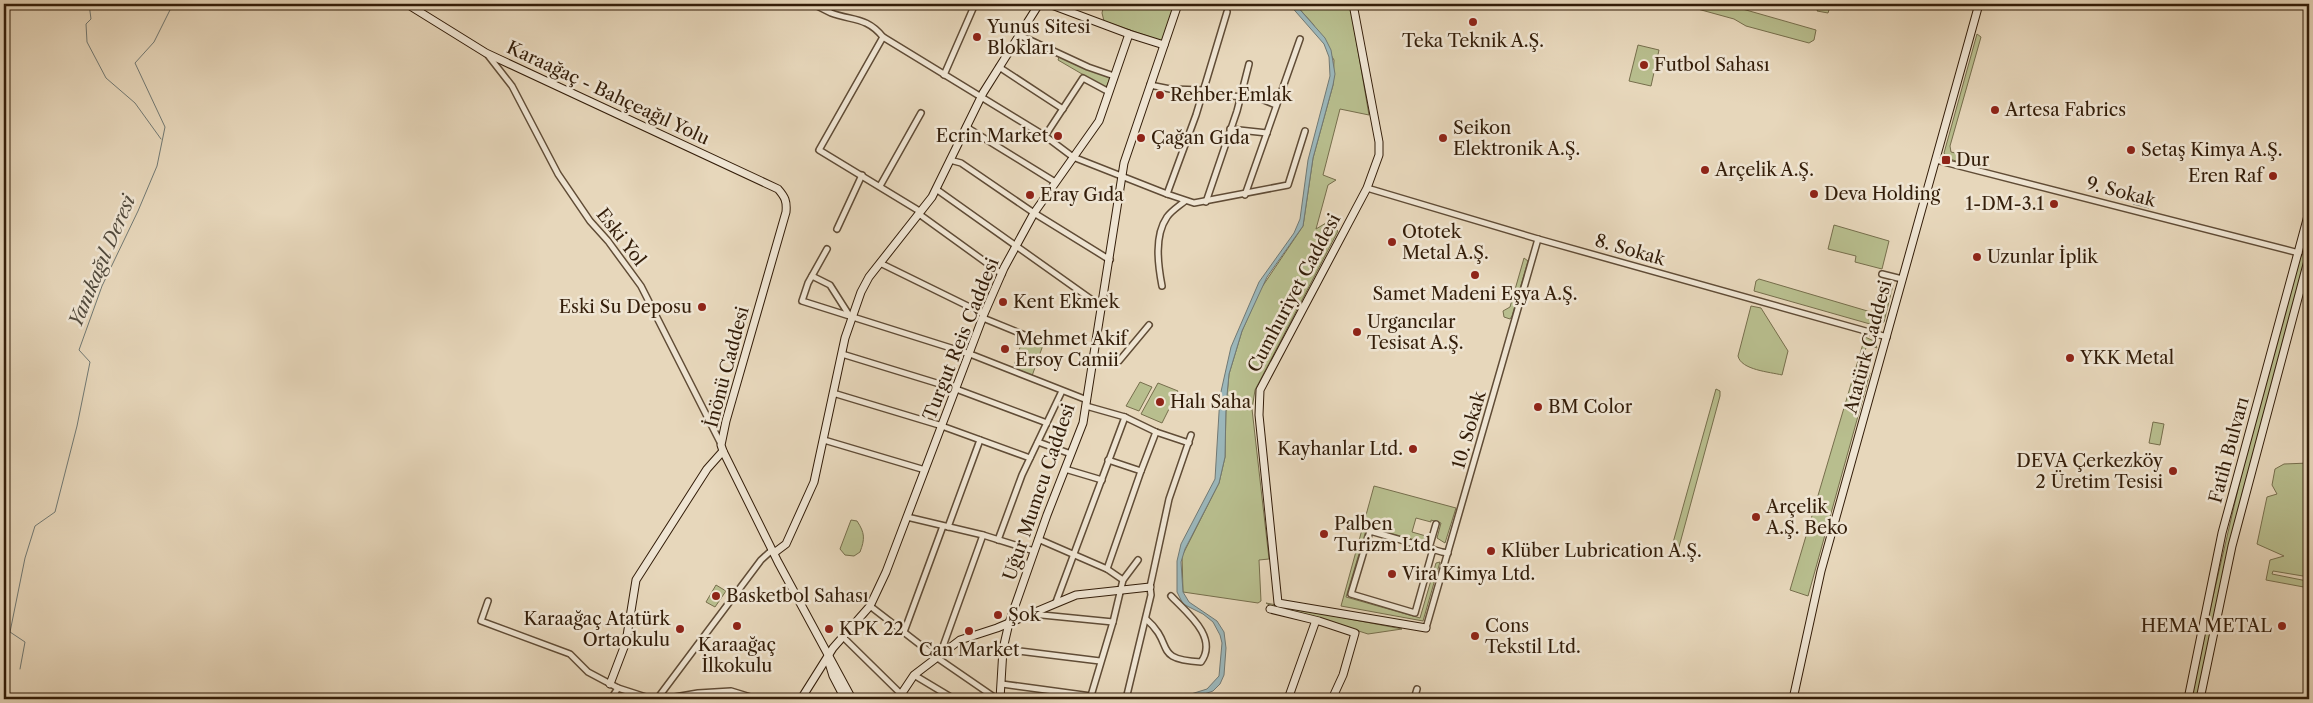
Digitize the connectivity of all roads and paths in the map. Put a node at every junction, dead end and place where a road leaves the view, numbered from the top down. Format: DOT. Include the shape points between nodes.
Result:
graph roads {
  1 [pos="407,4"];
  2 [pos="814,4"];
  3 [pos="975,4"];
  4 [pos="1040,4"];
  5 [pos="1049,4"];
  6 [pos="1178,4"];
  7 [pos="1353,4"];
  8 [pos="1979,4"];
  9 [pos="1227,12"];
  10 [pos="1129,34"];
  11 [pos="1020,35"];
  12 [pos="883,37"];
  13 [pos="1300,40"];
  14 [pos="1164,45"];
  15 [pos="486,53"];
  16 [pos="1249,64"];
  17 [pos="999,67"];
  18 [pos="944,75"];
  19 [pos="1114,76"];
  20 [pos="1150,85"];
  21 [pos="1109,92"];
  22 [pos="1203,92"];
  23 [pos="1239,96"];
  24 [pos="981,97"];
  25 [pos="1276,105"];
  26 [pos="1063,109"];
  27 [pos="921,113"];
  28 [pos="966,127"];
  29 [pos="1230,129"];
  30 [pos="1305,131"];
  31 [pos="1267,133"];
  32 [pos="1045,136"];
  33 [pos="1073,157"];
  34 [pos="950,160"];
  35 [pos="1936,160"];
  36 [pos="862,175"];
  37 [pos="1122,175"];
  38 [pos="1055,182"];
  39 [pos="880,186"];
  40 [pos="1367,188"];
  41 [pos="936,189"];
  42 [pos="1168,194"];
  43 [pos="1246,194"];
  44 [pos="1185,201"];
  45 [pos="1206,202"];
  46 [pos="786,212"];
  47 [pos="2309,212"];
  48 [pos="920,213"];
  49 [pos="1034,213"];
  50 [pos="837,229"];
  51 [pos="1538,240"];
  52 [pos="1017,245"];
  53 [pos="826,249"];
  54 [pos="2299,253"];
  55 [pos="1110,260"];
  56 [pos="2308,260"];
  57 [pos="880,263"];
  58 [pos="1002,274"];
  59 [pos="1882,274"];
  60 [pos="812,276"];
  61 [pos="1902,280"];
  62 [pos="1162,286"];
  63 [pos="1102,306"];
  64 [pos="984,316"];
  65 [pos="851,318"];
  66 [pos="1149,325"];
  67 [pos="1027,336"];
  68 [pos="1886,337"];
  69 [pos="842,354"];
  70 [pos="970,354"];
  71 [pos="1094,363"];
  72 [pos="956,389"];
  73 [pos="1062,391"];
  74 [pos="832,394"];
  75 [pos="1086,403"];
  76 [pos="1125,417"];
  77 [pos="1047,423"];
  78 [pos="942,426"];
  79 [pos="1156,432"];
  80 [pos="1191,436"];
  81 [pos="824,440"];
  82 [pos="980,440"];
  83 [pos="1038,442"];
  84 [pos="1189,443"];
  85 [pos="722,448"];
  86 [pos="1071,454"];
  87 [pos="1030,458"];
  88 [pos="1108,460"];
  89 [pos="1065,469"];
  90 [pos="925,470"];
  91 [pos="1141,471"];
  92 [pos="1102,480"];
  93 [pos="907,517"];
  94 [pos="1436,524"];
  95 [pos="946,526"];
  96 [pos="982,536"];
  97 [pos="1038,539"];
  98 [pos="998,540"];
  99 [pos="1431,548"];
  100 [pos="773,551"];
  101 [pos="1034,551"];
  102 [pos="1073,553"];
  103 [pos="1448,553"];
  104 [pos="1138,560"];
  105 [pos="1107,569"];
  106 [pos="1124,580"];
  107 [pos="1150,587"];
  108 [pos="1121,589"];
  109 [pos="1172,596"];
  110 [pos="488,601"];
  111 [pos="1056,602"];
  112 [pos="870,606"];
  113 [pos="1270,609"];
  114 [pos="1031,614"];
  115 [pos="1146,619"];
  116 [pos="1114,622"];
  117 [pos="1009,623"];
  118 [pos="1315,623"];
  119 [pos="1426,628"];
  120 [pos="904,632"];
  121 [pos="843,637"];
  122 [pos="1003,648"];
  123 [pos="939,655"];
  124 [pos="828,658"];
  125 [pos="1100,661"];
  126 [pos="914,675"];
  127 [pos="610,684"];
  128 [pos="1002,684"];
  129 [pos="618,688"];
  130 [pos="1417,689"];
  131 [pos="1090,697"];
  132 [pos="900,698"];
  133 [pos="611,699"];
  134 [pos="652,699"];
  135 [pos="657,699"];
  136 [pos="664,699"];
  137 [pos="757,699"];
  138 [pos="801,699"];
  139 [pos="845,699"];
  140 [pos="852,699"];
  141 [pos="954,699"];
  142 [pos="998,699"];
  143 [pos="1126,699"];
  144 [pos="1288,699"];
  145 [pos="1332,699"];
  146 [pos="1414,699"];
  147 [pos="1793,699"];
  148 [pos="2188,699"];
  149 [pos="2200,699"];
  1 -- 15 [label="street, Karaağaç - Bahçeağıl Yolu"];
  2 -- 12 [label="street" via="832,13 864,21 874,26"];
  3 -- 18 [label="street"];
  4 -- 11 [label="street"];
  5 -- 10 [label="street"];
  6 -- 14 [label="street, Uğur Mumcu Caddesi"];
  7 -- 40 [label="street, Cumhuriyet Caddesi" via="1380,142 1380,155"];
  8 -- 35 [label="street, Atatürk Caddesi"];
  9 -- 22 [label="street"];
  10 -- 14 [label="street"];
  10 -- 19 [label="street, Turgut Reis Caddesi"];
  11 -- 17 [label="street"];
  11 -- 19 [label="street"];
  12 -- 18 [label="street"];
  12 -- 36 [label="street" via="819,150"];
  13 -- 25 [label="street"];
  14 -- 20 [label="street, Uğur Mumcu Caddesi"];
  15 -- 46 [label="street, Karaağaç - Bahçeağıl Yolu" via="778,189 786,200"];
  15 -- 85 [label="street, Eski Yol" via="512,86 558,174 641,286"];
  16 -- 23 [label="street"];
  17 -- 24 [label="street"];
  17 -- 26 [label="street"];
  18 -- 24 [label="street"];
  19 -- 21 [label="street, Turgut Reis Caddesi"];
  20 -- 22 [label="street"];
  20 -- 37 [label="street, Uğur Mumcu Caddesi"];
  21 -- 26 [label="street" via="1083,78"];
  21 -- 33 [label="street, Turgut Reis Caddesi" via="1098,121"];
  22 -- 23 [label="street"];
  22 -- 42 [label="street"];
  23 -- 25 [label="street" via="1259,98"];
  23 -- 29 [label="street"];
  24 -- 28 [label="street"];
  24 -- 32 [label="street"];
  25 -- 31 [label="street"];
  26 -- 32 [label="street"];
  27 -- 39 [label="street"];
  28 -- 34 [label="street"];
  28 -- 38 [label="street"];
  29 -- 31 [label="street"];
  29 -- 45 [label="street"];
  30 -- 43 [label="street" via="1288,185"];
  31 -- 43 [label="street"];
  32 -- 33 [label="street"];
  33 -- 37 [label="street"];
  33 -- 38 [label="street, Turgut Reis Caddesi"];
  34 -- 41 [label="street"];
  34 -- 49 [label="street" via="961,163"];
  35 -- 54 [label="street, 9. Sokak"];
  35 -- 61 [label="street, Atatürk Caddesi"];
  36 -- 39 [label="street"];
  36 -- 50 [label="street"];
  37 -- 42 [label="street"];
  37 -- 55 [label="street, Uğur Mumcu Caddesi"];
  38 -- 49 [label="street, Turgut Reis Caddesi"];
  39 -- 48 [label="street"];
  40 -- 51 [label="street, 8. Sokak"];
  40 -- 119 [label="street, Cumhuriyet Caddesi" via="1260,390 1259,415 1278,603"];
  41 -- 48 [label="street"];
  41 -- 52 [label="street"];
  42 -- 44 [label="street"];
  43 -- 45 [label="street"];
  44 -- 45 [label="street"];
  44 -- 62 [label="street" via="1167,217 1158,243 1157,261"];
  46 -- 85 [label="street, İnönü Caddesi" via="726,421"];
  47 -- 54 [label="street, Fatih Bulvarı"];
  48 -- 57 [label="street"];
  48 -- 58 [label="street"];
  49 -- 52 [label="street, Turgut Reis Caddesi"];
  49 -- 55 [label="street"];
  51 -- 68 [label="street, 8. Sokak"];
  51 -- 103 [label="street, 10. Sokak"];
  52 -- 58 [label="street, Turgut Reis Caddesi"];
  52 -- 63 [label="street"];
  53 -- 60 [label="street"];
  54 -- 56 [label="street"];
  54 -- 148 [label="street, Fatih Bulvarı" via="2222,533"];
  55 -- 63 [label="street, Uğur Mumcu Caddesi"];
  56 -- 149 [label="street, Fatih Bulvarı" via="2232,546"];
  57 -- 64 [label="street"];
  57 -- 65 [label="street" via="861,292"];
  58 -- 64 [label="street, Turgut Reis Caddesi"];
  59 -- 61 [label="street"];
  60 -- 65 [label="street" via="830,285"];
  60 -- 65 [label="street" via="802,301"];
  61 -- 68 [label="street, Atatürk Caddesi"];
  63 -- 71 [label="street, Uğur Mumcu Caddesi"];
  64 -- 67 [label="street"];
  64 -- 70 [label="street, Turgut Reis Caddesi"];
  65 -- 69 [label="street"];
  65 -- 70 [label="street"];
  66 -- 71 [label="street" via="1119,361"];
  68 -- 147 [label="street, Atatürk Caddesi" via="1821,571"];
  69 -- 72 [label="street"];
  69 -- 74 [label="street"];
  70 -- 72 [label="street, Turgut Reis Caddesi"];
  70 -- 73 [label="street"];
  71 -- 75 [label="street, Uğur Mumcu Caddesi"];
  72 -- 77 [label="street"];
  72 -- 78 [label="street, Turgut Reis Caddesi"];
  73 -- 75 [label="street"];
  73 -- 77 [label="street"];
  74 -- 78 [label="street"];
  74 -- 81 [label="street"];
  75 -- 76 [label="street"];
  75 -- 86 [label="street, Uğur Mumcu Caddesi" via="1083,423"];
  76 -- 79 [label="street"];
  76 -- 88 [label="street"];
  77 -- 83 [label="street"];
  78 -- 82 [label="street"];
  78 -- 90 [label="street, Turgut Reis Caddesi"];
  79 -- 84 [label="street"];
  79 -- 91 [label="street"];
  80 -- 84 [label="street"];
  81 -- 90 [label="street"];
  81 -- 100 [label="street" via="814,482 786,544"];
  82 -- 87 [label="street"];
  82 -- 95 [label="street"];
  83 -- 86 [label="street"];
  83 -- 87 [label="street"];
  84 -- 107 [label="street" via="1169,499"];
  85 -- 100 [label="street, İnönü Caddesi"];
  85 -- 127 [label="street" via="636,580 626,642"];
  86 -- 89 [label="street, Uğur Mumcu Caddesi"];
  87 -- 98 [label="street"];
  88 -- 91 [label="street"];
  88 -- 92 [label="street"];
  89 -- 92 [label="street"];
  89 -- 97 [label="street, Uğur Mumcu Caddesi"];
  90 -- 93 [label="street, Turgut Reis Caddesi"];
  91 -- 105 [label="street"];
  92 -- 102 [label="street"];
  93 -- 95 [label="street"];
  93 -- 112 [label="street, Turgut Reis Caddesi"];
  94 -- 99 [label="street"];
  95 -- 96 [label="street"];
  95 -- 120 [label="street"];
  96 -- 98 [label="street"];
  96 -- 123 [label="street"];
  97 -- 101 [label="street, Uğur Mumcu Caddesi"];
  97 -- 102 [label="street"];
  98 -- 101 [label="street"];
  99 -- 99 [label="street" via="1370,531 1351,594 1415,613"];
  99 -- 103 [label="street"];
  100 -- 124 [label="street, İnönü Caddesi"];
  100 -- 135 [label="street" via="761,560"];
  101 -- 117 [label="street, Uğur Mumcu Caddesi"];
  102 -- 105 [label="street"];
  102 -- 111 [label="street"];
  103 -- 119 [label="street, 10. Sokak"];
  104 -- 106 [label="street"];
  105 -- 106 [label="street"];
  106 -- 108 [label="street"];
  107 -- 108 [label="street"];
  107 -- 115 [label="street"];
  108 -- 111 [label="street" via="1076,595"];
  108 -- 116 [label="street"];
  109 -- 115 [label="street" via="1204,632 1205,652 1201,662 1174,659 1168,654 1159,632"];
  110 -- 127 [label="street" via="481,621 570,654 588,672"];
  111 -- 114 [label="street"];
  112 -- 120 [label="street"];
  112 -- 121 [label="street, Turgut Reis Caddesi"];
  113 -- 145 [label="street" via="1355,633"];
  114 -- 116 [label="street"];
  114 -- 117 [label="street"];
  115 -- 143 [label="street"];
  116 -- 125 [label="street"];
  117 -- 122 [label="street, Uğur Mumcu Caddesi"];
  117 -- 123 [label="street" via="960,640"];
  118 -- 144 [label="street"];
  120 -- 123 [label="street"];
  121 -- 124 [label="street, Turgut Reis Caddesi"];
  121 -- 132 [label="street"];
  122 -- 125 [label="street"];
  122 -- 128 [label="street, Uğur Mumcu Caddesi"];
  123 -- 126 [label="street"];
  123 -- 142 [label="street"];
  124 -- 138 [label="street, Turgut Reis Caddesi"];
  124 -- 139 [label="street, İnönü Caddesi"];
  124 -- 140 [label="street, İnönü Caddesi"];
  125 -- 131 [label="street"];
  126 -- 132 [label="street"];
  126 -- 141 [label="street"];
  127 -- 129 [label="street"];
  128 -- 131 [label="street"];
  128 -- 142 [label="street, Uğur Mumcu Caddesi"];
  129 -- 133 [label="street"];
  129 -- 134 [label="street"];
  130 -- 146 [label="street"];
  136 -- 137 [label="street" via="731,692"];
}
